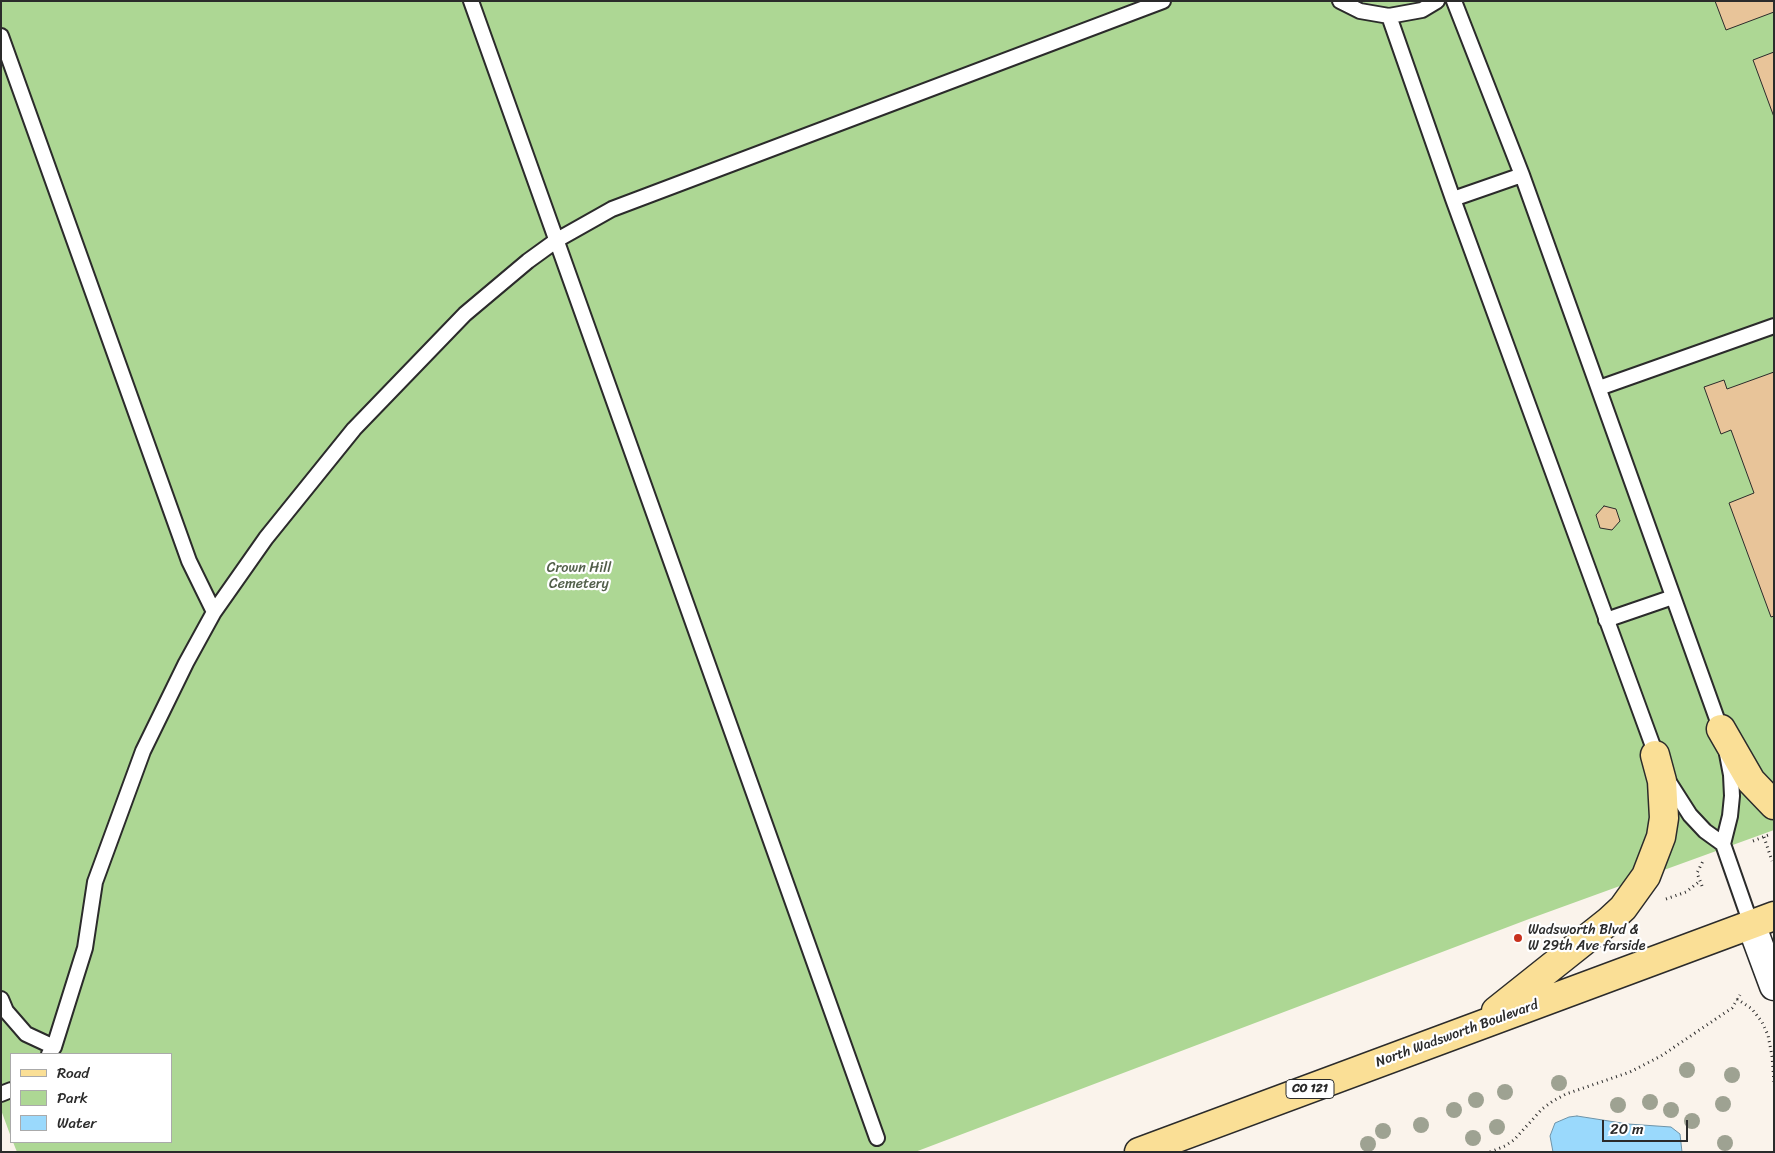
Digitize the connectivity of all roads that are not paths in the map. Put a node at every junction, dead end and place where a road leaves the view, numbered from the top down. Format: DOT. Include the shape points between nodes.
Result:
graph roads {
  1 [pos="471,1"];
  2 [pos="1163,1"];
  3 [pos="1340,1"];
  4 [pos="1437,1"];
  5 [pos="1454,1"];
  6 [pos="1389,16"];
  7 [pos="1,36"];
  8 [pos="1522,174"];
  9 [pos="1453,199"];
  10 [pos="557,240"];
  11 [pos="1774,326"];
  12 [pos="1599,388"];
  13 [pos="1673,597"];
  14 [pos="214,612"];
  15 [pos="1606,620"];
  16 [pos="1721,729"];
  17 [pos="1655,755"];
  18 [pos="1774,805"];
  19 [pos="1723,844"];
  20 [pos="1762,920"];
  21 [pos="1774,986"];
  22 [pos="1,999"];
  23 [pos="1479,1025"];
  24 [pos="51,1050"];
  25 [pos="877,1138"];
  26 [pos="1140,1152"];
  1 -- 10 [label="lane"];
  2 -- 10 [label="lane" via="612,209"];
  3 -- 6 [label="lane" via="1360,11"];
  4 -- 6 [label="lane" via="1422,10"];
  5 -- 8 [label="lane"];
  6 -- 9 [label="lane"];
  7 -- 14 [label="lane" via="189,561"];
  8 -- 9 [label="lane"];
  8 -- 12 [label="lane"];
  9 -- 15 [label="lane"];
  10 -- 14 [label="lane" via="528,260 465,314 354,429 266,538"];
  10 -- 25 [label="lane"];
  11 -- 12 [label="lane"];
  12 -- 13 [label="lane"];
  13 -- 15 [label="lane"];
  13 -- 16 [label="lane"];
  14 -- 24 [label="lane" via="143,751 95,882 85,948"];
  15 -- 17 [label="lane"];
  16 -- 18 [label="main road" via="1751,781"];
  16 -- 19 [label="lane" via="1732,796"];
  17 -- 19 [label="lane" via="1690,815"];
  17 -- 23 [label="main road" via="1662,781 1664,818 1661,837 1646,876 1623,908 1595,934"];
  19 -- 20 [label="lane"];
  20 -- 21 [label="street"];
  20 -- 23 [label="main road, North Wadsworth Boulevard / CO 121"];
  22 -- 24 [label="lane" via="6,1011 26,1034"];
  23 -- 26 [label="main road, North Wadsworth Boulevard / CO 121"];
}
